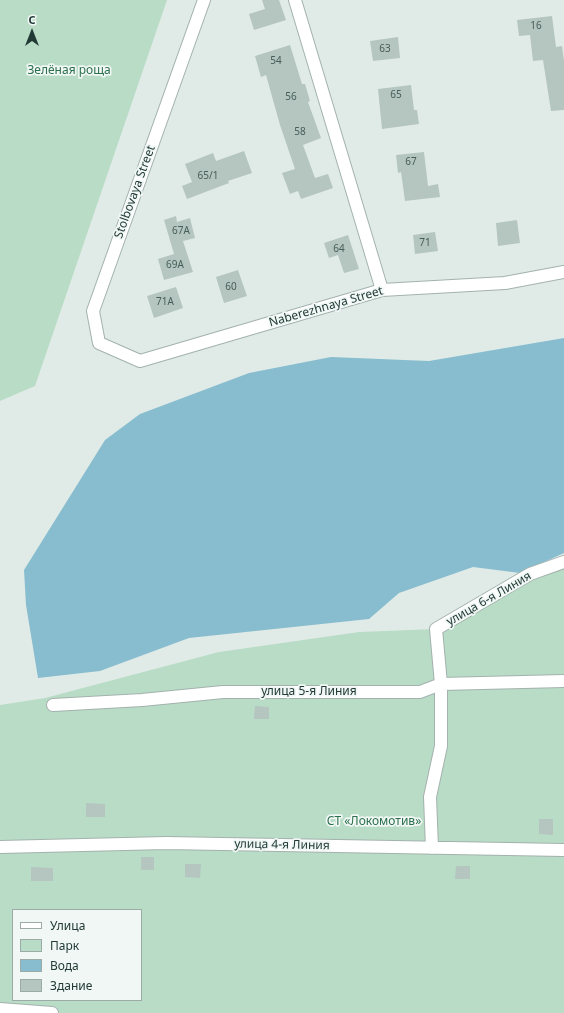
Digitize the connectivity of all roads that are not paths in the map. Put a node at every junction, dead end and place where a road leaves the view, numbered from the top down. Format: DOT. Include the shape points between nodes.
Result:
graph roads {
  1 [pos="204,0"];
  2 [pos="295,0"];
  3 [pos="564,272"];
  4 [pos="382,290"];
  5 [pos="140,361"];
  6 [pos="564,562"];
  7 [pos="564,681"];
  8 [pos="441,684"];
  9 [pos="53,705"];
  10 [pos="0,847"];
  11 [pos="432,848"];
  12 [pos="564,850"];
  13 [pos="0,1009"];
  14 [pos="52,1013"];
  1 -- 5 [label="street, Stolbovaya Street" via="93,311 99,343"];
  2 -- 4 [label="street"];
  3 -- 4 [label="street, Naberezhnaya Street" via="505,284"];
  4 -- 5 [label="street, Naberezhnaya Street"];
  6 -- 8 [label="street, улица 6-я Линия" via="530,574 436,629"];
  7 -- 8 [label="street, улица 5-я Линия"];
  8 -- 9 [label="street, улица 5-я Линия" via="420,692 223,692"];
  8 -- 11 [label="street" via="441,746 430,797"];
  10 -- 11 [label="street, улица 4-я Линия" via="166,843"];
  11 -- 12 [label="street, улица 4-я Линия"];
  13 -- 14 [label="street"];
}
